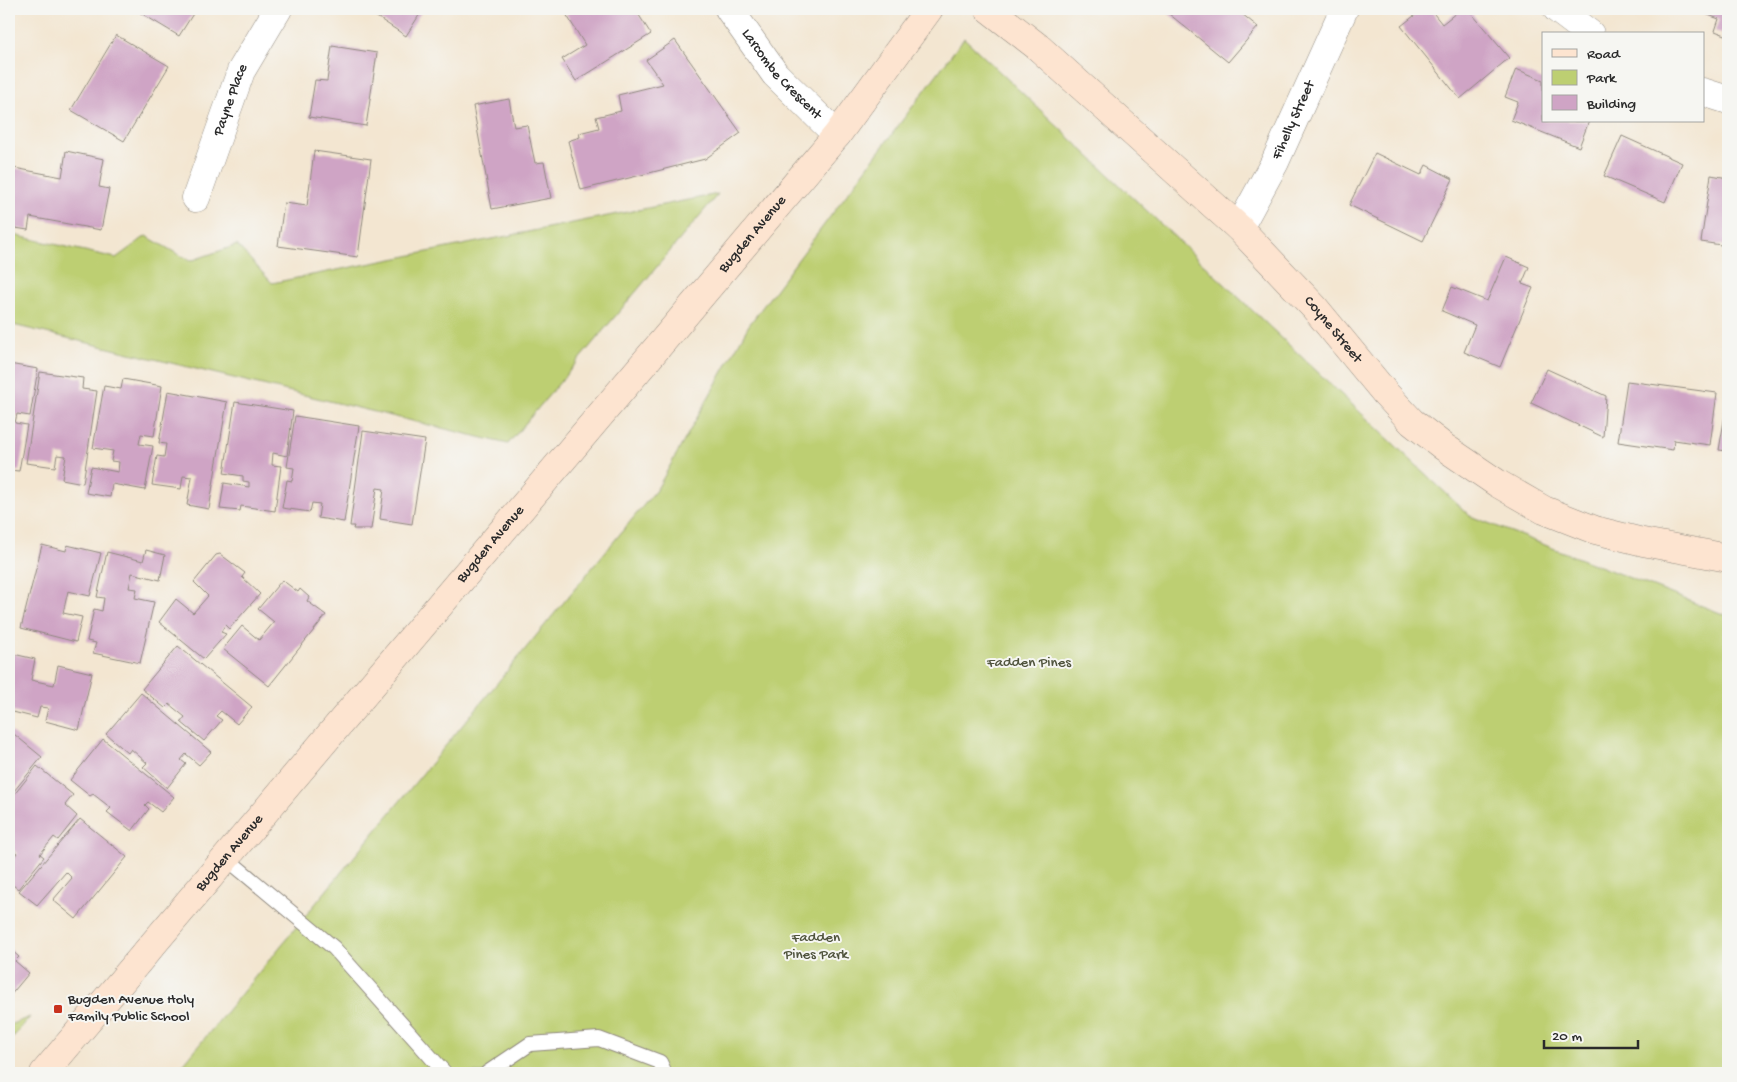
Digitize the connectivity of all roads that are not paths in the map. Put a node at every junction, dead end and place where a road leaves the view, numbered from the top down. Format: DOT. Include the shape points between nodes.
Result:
graph roads {
  1 [pos="278,9"];
  2 [pos="729,9"];
  3 [pos="929,9"];
  4 [pos="989,9"];
  5 [pos="1344,9"];
  6 [pos="1557,9"];
  7 [pos="1587,32"];
  8 [pos="1704,92"];
  9 [pos="1728,100"];
  10 [pos="837,135"];
  11 [pos="196,198"];
  12 [pos="1239,228"];
  13 [pos="1728,558"];
  14 [pos="226,858"];
  15 [pos="44,1073"];
  16 [pos="445,1073"];
  17 [pos="487,1073"];
  18 [pos="666,1073"];
  1 -- 11 [label="street, Payne Place" via="241,71"];
  2 -- 10 [label="street, Larcombe Crescent" via="775,74"];
  3 -- 10 [label="street, Bugden Avenue"];
  4 -- 12 [label="street, Coyne Street" via="1038,48"];
  5 -- 12 [label="street, Fihelly Street" via="1275,162"];
  6 -- 7 [label="street"];
  8 -- 9 [label="street"];
  10 -- 14 [label="street, Bugden Avenue"];
  12 -- 13 [label="street, Coyne Street" via="1314,307 1412,422 1466,463 1544,510 1595,530"];
  14 -- 15 [label="street, Bugden Avenue"];
  14 -- 16 [label="lane" via="334,948"];
  17 -- 18 [label="lane" via="530,1044 599,1040 660,1062"];
}
